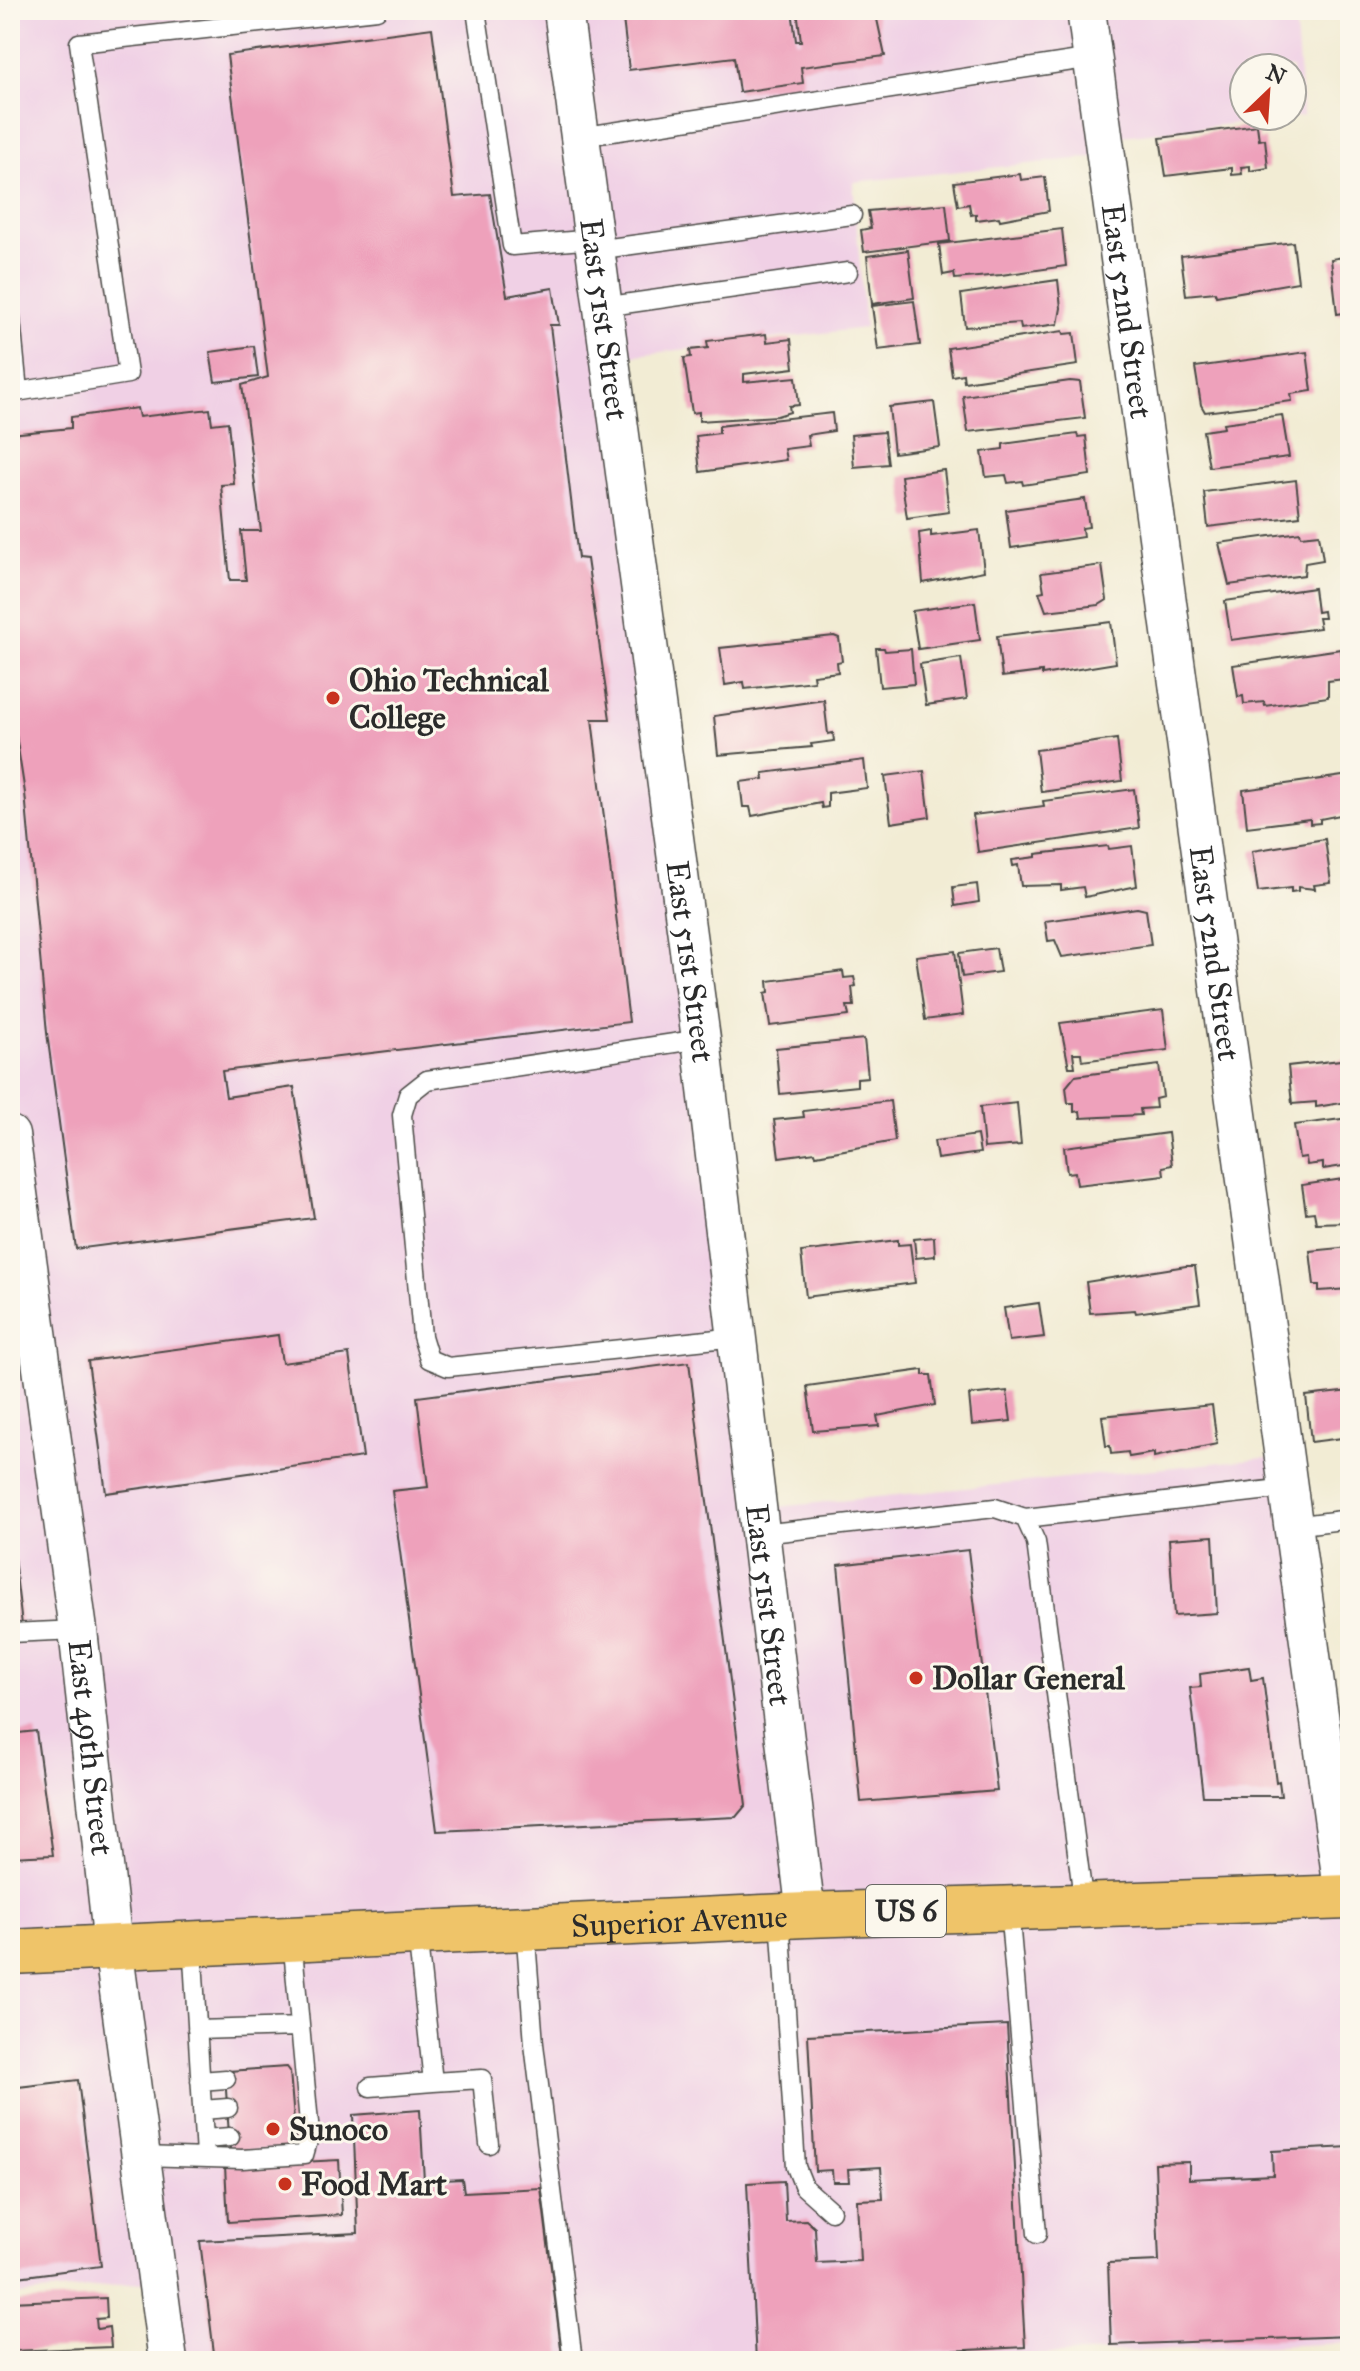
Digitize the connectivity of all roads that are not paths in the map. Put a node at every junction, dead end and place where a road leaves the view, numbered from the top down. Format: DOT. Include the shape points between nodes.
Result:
graph roads {
  1 [pos="377,10"];
  2 [pos="476,10"];
  3 [pos="563,10"];
  4 [pos="1086,10"];
  5 [pos="1092,58"];
  6 [pos="580,137"];
  7 [pos="852,215"];
  8 [pos="594,244"];
  9 [pos="848,272"];
  10 [pos="603,307"];
  11 [pos="10,309"];
  12 [pos="14,392"];
  13 [pos="701,1039"];
  14 [pos="10,1135"];
  15 [pos="736,1337"];
  16 [pos="1287,1488"];
  17 [pos="1025,1518"];
  18 [pos="1350,1519"];
  19 [pos="1293,1526"];
  20 [pos="761,1534"];
  21 [pos="78,1630"];
  22 [pos="10,1633"];
  23 [pos="1347,1897"];
  24 [pos="1084,1905"];
  25 [pos="1009,1908"];
  26 [pos="793,1915"];
  27 [pos="525,1927"];
  28 [pos="417,1932"];
  29 [pos="292,1938"];
  30 [pos="192,1942"];
  31 [pos="113,1946"];
  32 [pos="10,1952"];
  33 [pos="300,2027"];
  34 [pos="197,2030"];
  35 [pos="226,2079"];
  36 [pos="200,2081"];
  37 [pos="433,2082"];
  38 [pos="370,2087"];
  39 [pos="228,2108"];
  40 [pos="202,2110"];
  41 [pos="230,2137"];
  42 [pos="489,2144"];
  43 [pos="205,2148"];
  44 [pos="141,2156"];
  45 [pos="831,2211"];
  46 [pos="1037,2234"];
  47 [pos="168,2361"];
  48 [pos="573,2361"];
  1 -- 12 [label="lane" via="79,43 128,374"];
  2 -- 8 [label="lane" via="512,246"];
  3 -- 6 [label="street, East 51st Street"];
  4 -- 5 [label="street, East 52nd Street"];
  5 -- 6 [label="lane"];
  5 -- 16 [label="street, East 52nd Street"];
  6 -- 8 [label="street, East 51st Street"];
  7 -- 8 [label="lane"];
  8 -- 10 [label="street, East 51st Street"];
  9 -- 10 [label="lane"];
  10 -- 13 [label="street, East 51st Street"];
  11 -- 12 [label="lane"];
  13 -- 15 [label="street, East 51st Street"];
  13 -- 15 [label="lane" via="427,1080 408,1095 402,1115 422,1336 429,1359 448,1367"];
  14 -- 21 [label="street, East 49th Street"];
  15 -- 20 [label="street, East 51st Street"];
  16 -- 17 [label="lane"];
  16 -- 19 [label="street, East 52nd Street"];
  17 -- 20 [label="lane" via="995,1508"];
  17 -- 24 [label="lane" via="1036,1542"];
  18 -- 19 [label="lane"];
  19 -- 23 [label="street, East 52nd Street"];
  20 -- 26 [label="street, East 51st Street"];
  21 -- 22 [label="lane"];
  21 -- 31 [label="street, East 49th Street"];
  23 -- 24 [label="main road, Superior Avenue / US 6"];
  24 -- 25 [label="main road, Superior Avenue / US 6"];
  25 -- 26 [label="main road, Superior Avenue / US 6"];
  25 -- 46 [label="lane"];
  26 -- 27 [label="main road, Superior Avenue / US 6"];
  26 -- 45 [label="lane" via="796,2167 804,2187"];
  27 -- 28 [label="main road, Superior Avenue / US 6"];
  27 -- 48 [label="lane"];
  28 -- 29 [label="main road, Superior Avenue / US 6"];
  28 -- 37 [label="lane"];
  29 -- 30 [label="main road, Superior Avenue / US 6"];
  29 -- 33 [label="lane"];
  30 -- 31 [label="main road, Superior Avenue / US 6"];
  30 -- 34 [label="lane"];
  31 -- 32 [label="main road, Superior Avenue / US 6"];
  31 -- 44 [label="street, East 49th Street"];
  33 -- 34 [label="lane"];
  33 -- 43 [label="lane" via="304,2155 242,2159"];
  34 -- 36 [label="lane"];
  35 -- 36 [label="lane"];
  36 -- 40 [label="lane"];
  37 -- 38 [label="lane"];
  37 -- 42 [label="lane" via="482,2079"];
  39 -- 40 [label="lane"];
  40 -- 43 [label="lane"];
  41 -- 43 [label="lane"];
  43 -- 44 [label="lane"];
  44 -- 47 [label="street, East 49th Street"];
}
